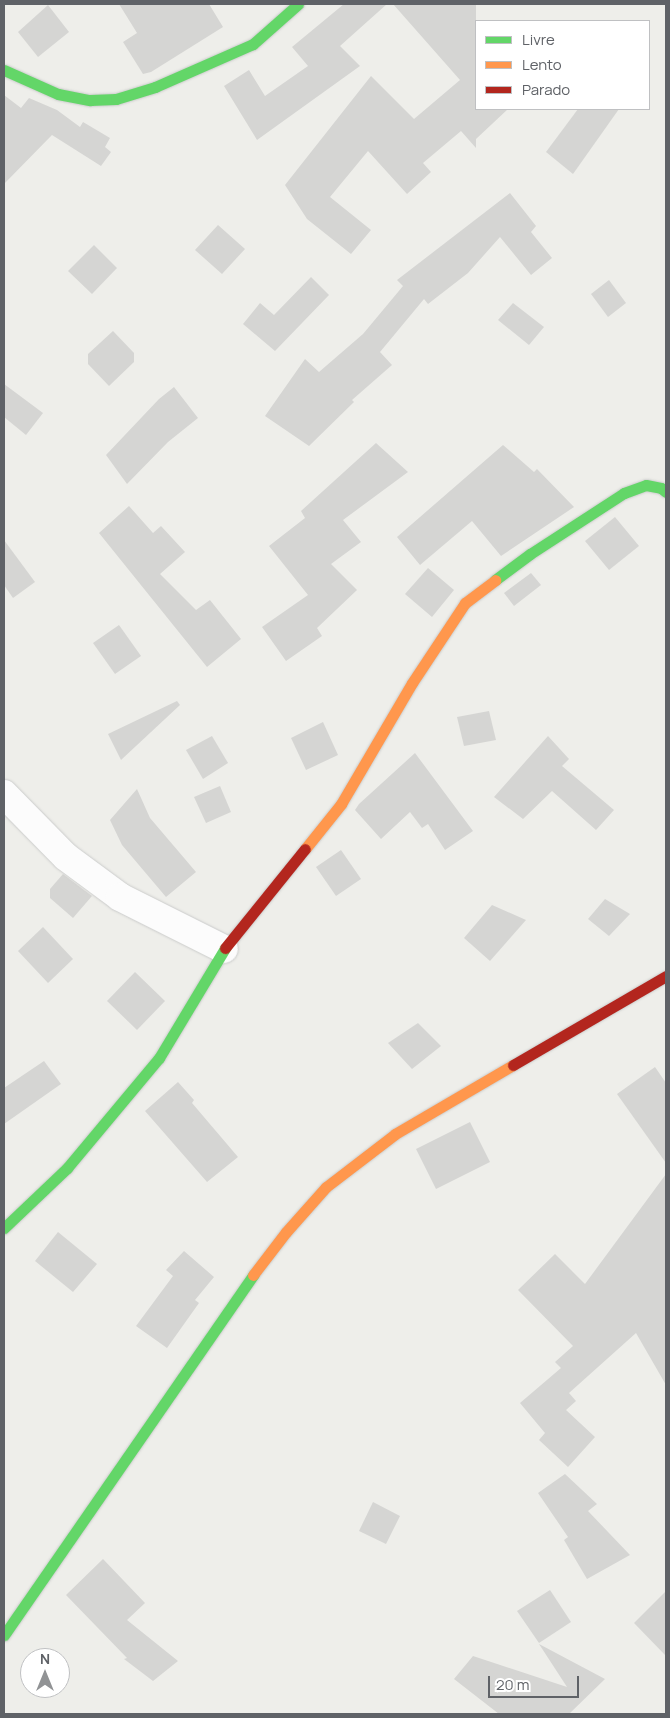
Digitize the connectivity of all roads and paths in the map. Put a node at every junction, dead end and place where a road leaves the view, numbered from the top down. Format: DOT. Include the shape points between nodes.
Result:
graph roads {
  1 [pos="298,4"];
  2 [pos="4,70"];
  3 [pos="666,492"];
  4 [pos="4,794"];
  5 [pos="224,949"];
  6 [pos="666,976"];
  7 [pos="4,1228"];
  8 [pos="4,1635"];
  1 -- 2 [label="street" via="253,44 155,87 116,99 90,100 58,94"];
  3 -- 5 [label="street" via="646,485 624,493 530,554 465,603 412,683 341,804"];
  4 -- 5 [label="street" via="66,857 120,897"];
  5 -- 7 [label="street" via="159,1058 67,1168"];
  6 -- 8 [label="street" via="395,1134 326,1187 286,1232 233,1302"];
}
